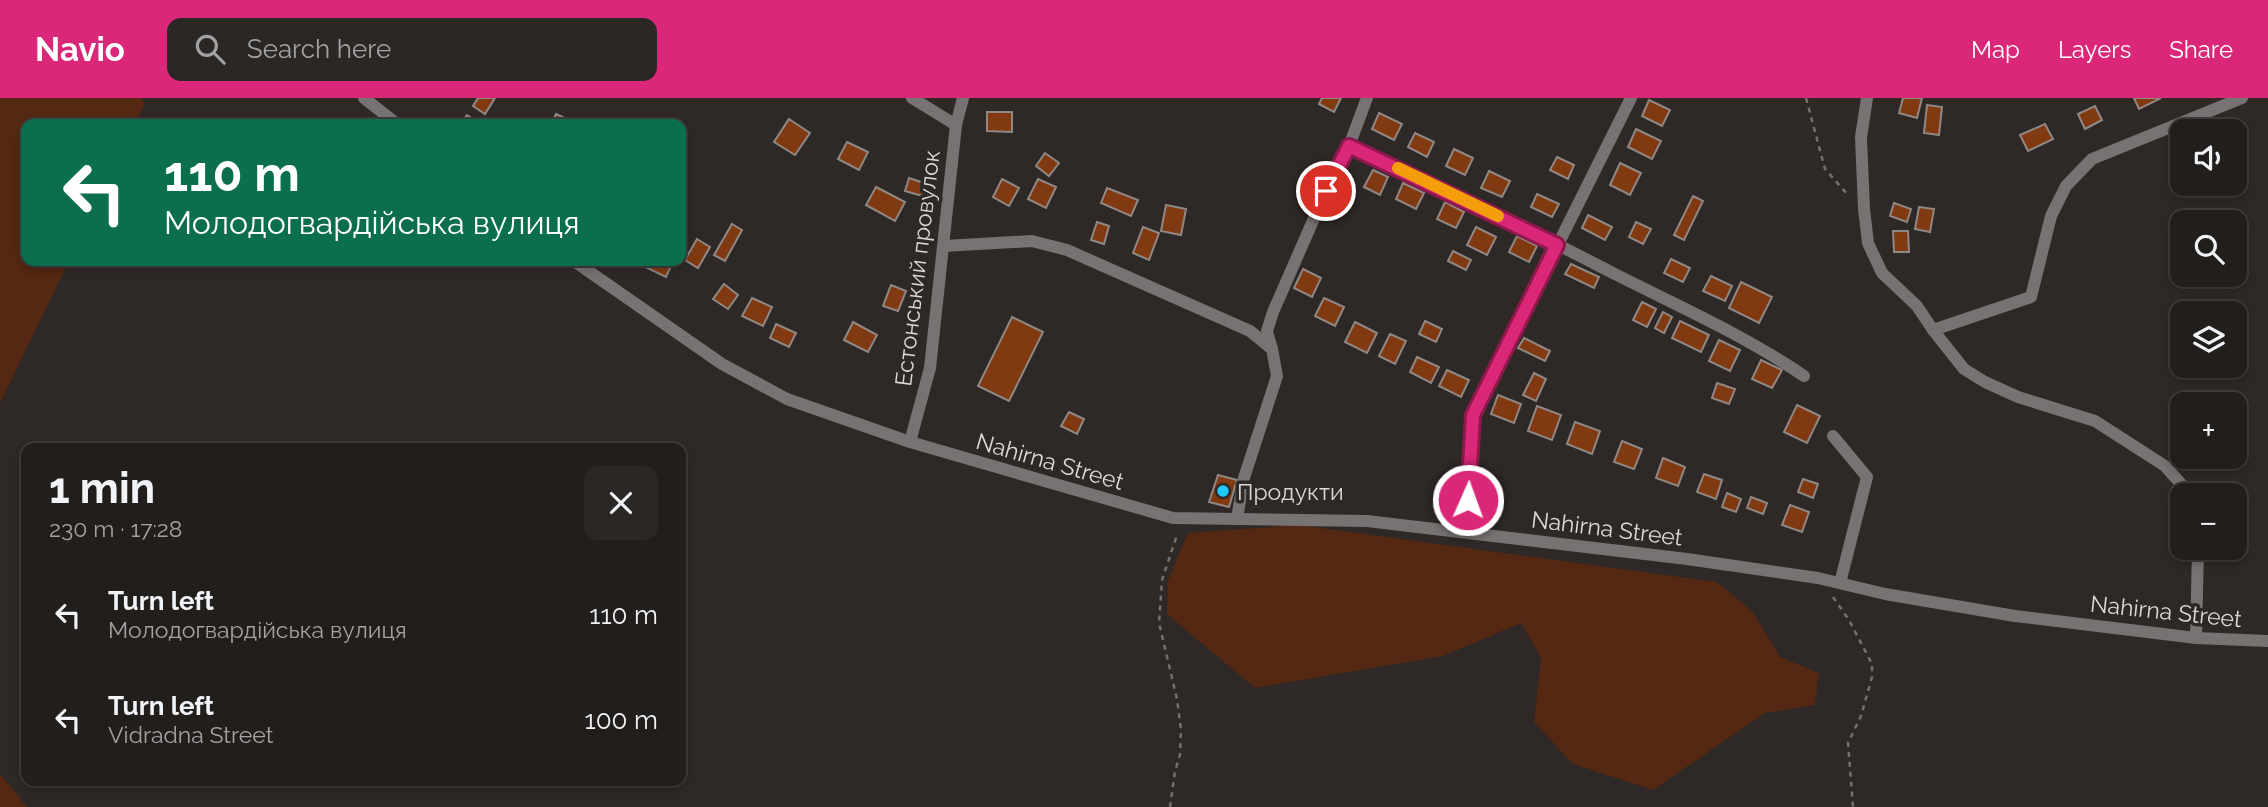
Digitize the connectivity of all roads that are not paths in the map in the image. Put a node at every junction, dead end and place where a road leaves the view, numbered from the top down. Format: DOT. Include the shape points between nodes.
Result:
graph roads {
  1 [pos="364,98"];
  2 [pos="912,98"];
  3 [pos="963,98"];
  4 [pos="1367,98"];
  5 [pos="1631,98"];
  6 [pos="1867,98"];
  7 [pos="2242,98"];
  8 [pos="391,119"];
  9 [pos="956,125"];
  10 [pos="1349,146"];
  11 [pos="1557,245"];
  12 [pos="944,246"];
  13 [pos="581,266"];
  14 [pos="1933,330"];
  15 [pos="1272,349"];
  16 [pos="1804,376"];
  17 [pos="1833,436"];
  18 [pos="910,442"];
  19 [pos="2180,483"];
  20 [pos="1237,518"];
  21 [pos="1469,533"];
  22 [pos="2198,560"];
  23 [pos="1840,583"];
  24 [pos="2196,638"];
  25 [pos="2268,642"];
  1 -- 8 [label="street"];
  2 -- 9 [label="street"];
  3 -- 9 [label="street, Естонський провулок"];
  4 -- 10 [label="street"];
  5 -- 11 [label="street"];
  6 -- 14 [label="street" via="1861,136 1868,243 1882,273 1917,306"];
  7 -- 14 [label="street" via="2092,159 2066,186 2051,216 2031,297"];
  9 -- 12 [label="street, Естонський провулок"];
  10 -- 11 [label="street"];
  10 -- 15 [label="street" via="1273,312 1267,331"];
  11 -- 16 [label="street" via="1777,357"];
  11 -- 21 [label="street" via="1473,415"];
  12 -- 15 [label="street" via="1032,241 1067,250 1250,331"];
  12 -- 18 [label="street, Естонський провулок" via="930,368"];
  13 -- 18 [label="street, Nahirna Street" via="733,370 787,399"];
  14 -- 19 [label="street" via="1964,369 1985,382 2095,421 2165,466"];
  15 -- 20 [label="street" via="1277,376 1244,478"];
  17 -- 23 [label="street" via="1867,477"];
  18 -- 20 [label="street, Nahirna Street" via="1173,518"];
  20 -- 21 [label="street, Nahirna Street" via="1367,521"];
  21 -- 23 [label="street, Nahirna Street"];
  22 -- 24 [label="street"];
  23 -- 24 [label="street, Nahirna Street" via="2015,617"];
  24 -- 25 [label="street, Nahirna Street"];
}
